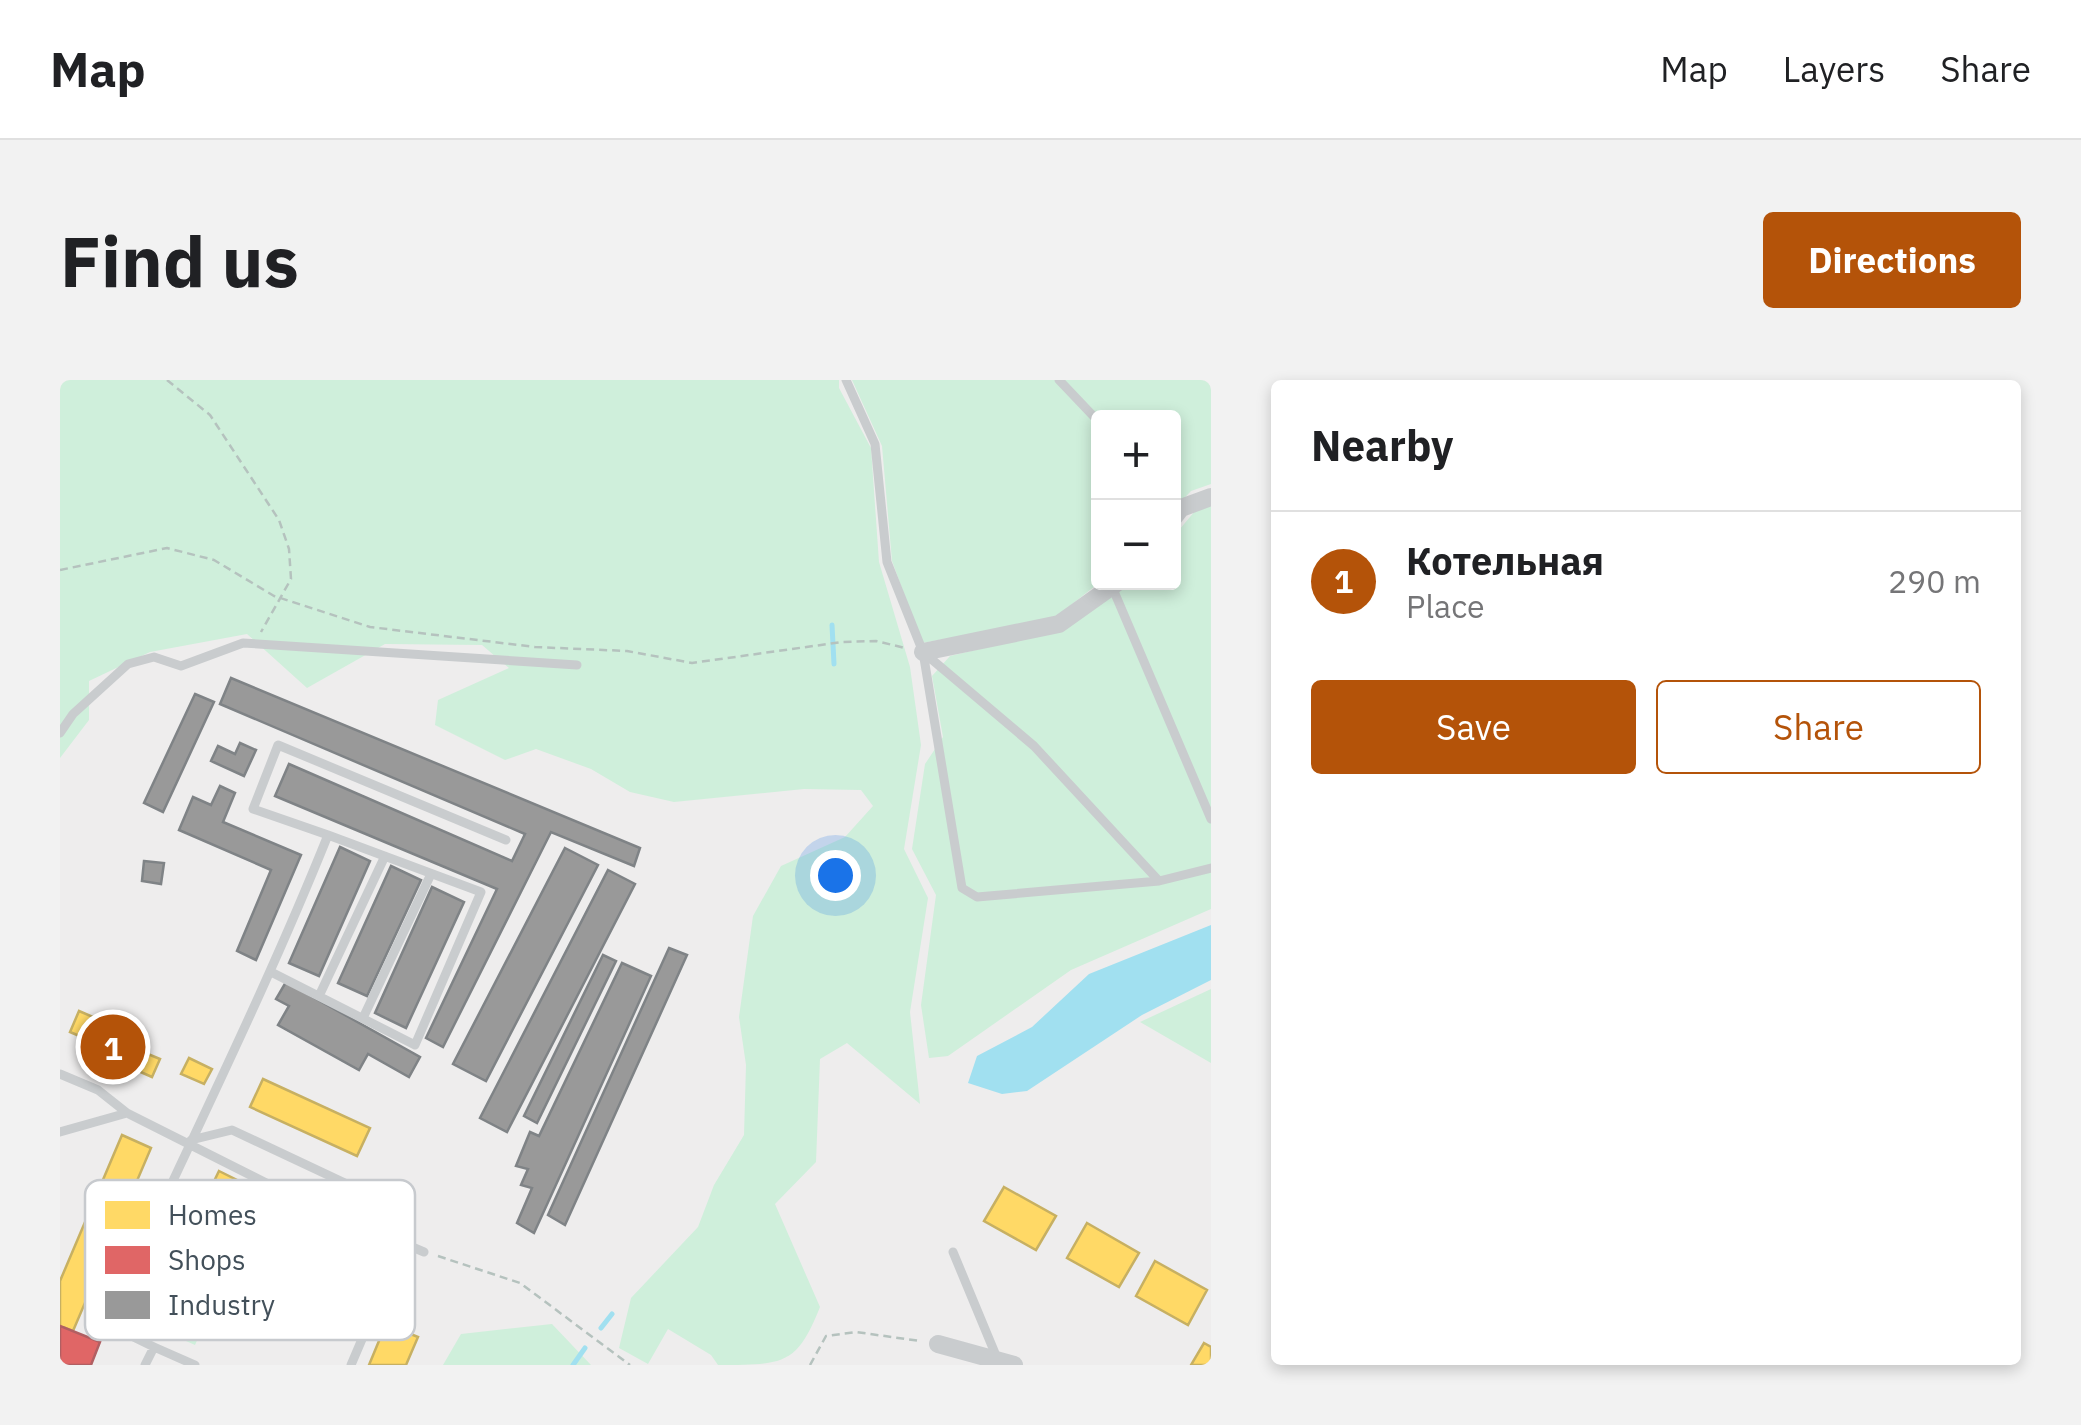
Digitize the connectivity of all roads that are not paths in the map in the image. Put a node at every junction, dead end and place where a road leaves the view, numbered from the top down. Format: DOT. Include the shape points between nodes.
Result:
graph roads {
  1 [pos="846,380"];
  2 [pos="1059,380"];
  3 [pos="1091,414"];
  4 [pos="1211,497"];
  5 [pos="1181,506"];
  6 [pos="1109,590"];
  7 [pos="1117,590"];
  8 [pos="923,652"];
  9 [pos="577,665"];
  10 [pos="60,733"];
  11 [pos="1211,819"];
  12 [pos="328,835"];
  13 [pos="506,840"];
  14 [pos="385,856"];
  15 [pos="1211,868"];
  16 [pos="431,874"];
  17 [pos="1159,880"];
  18 [pos="273,973"];
  19 [pos="319,996"];
  20 [pos="363,1018"];
  21 [pos="60,1074"];
  22 [pos="128,1112"];
  23 [pos="60,1132"];
  24 [pos="189,1142"];
  25 [pos="172,1180"];
  26 [pos="262,1180"];
  27 [pos="338,1180"];
  28 [pos="415,1248"];
  29 [pos="424,1252"];
  30 [pos="953,1252"];
  31 [pos="140,1340"];
  32 [pos="362,1340"];
  33 [pos="938,1344"];
  34 [pos="154,1347"];
  35 [pos="1006,1361"];
  36 [pos="145,1365"];
  37 [pos="195,1365"];
  38 [pos="351,1365"];
  1 -- 8 [label="lane" via="875,444 887,562"];
  2 -- 3 [label="lane"];
  4 -- 5 [label="street"];
  6 -- 8 [label="street" via="1060,624"];
  7 -- 11 [label="lane"];
  8 -- 17 [label="lane" via="1034,746"];
  8 -- 17 [label="lane" via="962,888 977,898"];
  9 -- 10 [label="lane" via="243,642 181,666 154,657 128,664"];
  12 -- 13 [label="lane" via="254,810 278,745"];
  12 -- 14 [label="lane"];
  12 -- 18 [label="lane"];
  14 -- 16 [label="lane"];
  14 -- 19 [label="lane"];
  15 -- 17 [label="lane"];
  16 -- 20 [label="lane"];
  16 -- 20 [label="lane" via="481,892 415,1045"];
  18 -- 19 [label="lane"];
  18 -- 24 [label="lane"];
  19 -- 20 [label="lane"];
  21 -- 22 [label="lane"];
  22 -- 23 [label="lane"];
  22 -- 24 [label="lane"];
  24 -- 25 [label="lane"];
  24 -- 26 [label="lane"];
  24 -- 27 [label="lane" via="232,1130"];
  28 -- 29 [label="lane"];
  30 -- 35 [label="lane"];
  31 -- 34 [label="lane"];
  32 -- 38 [label="lane"];
  33 -- 35 [label="street"];
  34 -- 36 [label="lane"];
  34 -- 37 [label="lane"];
}
